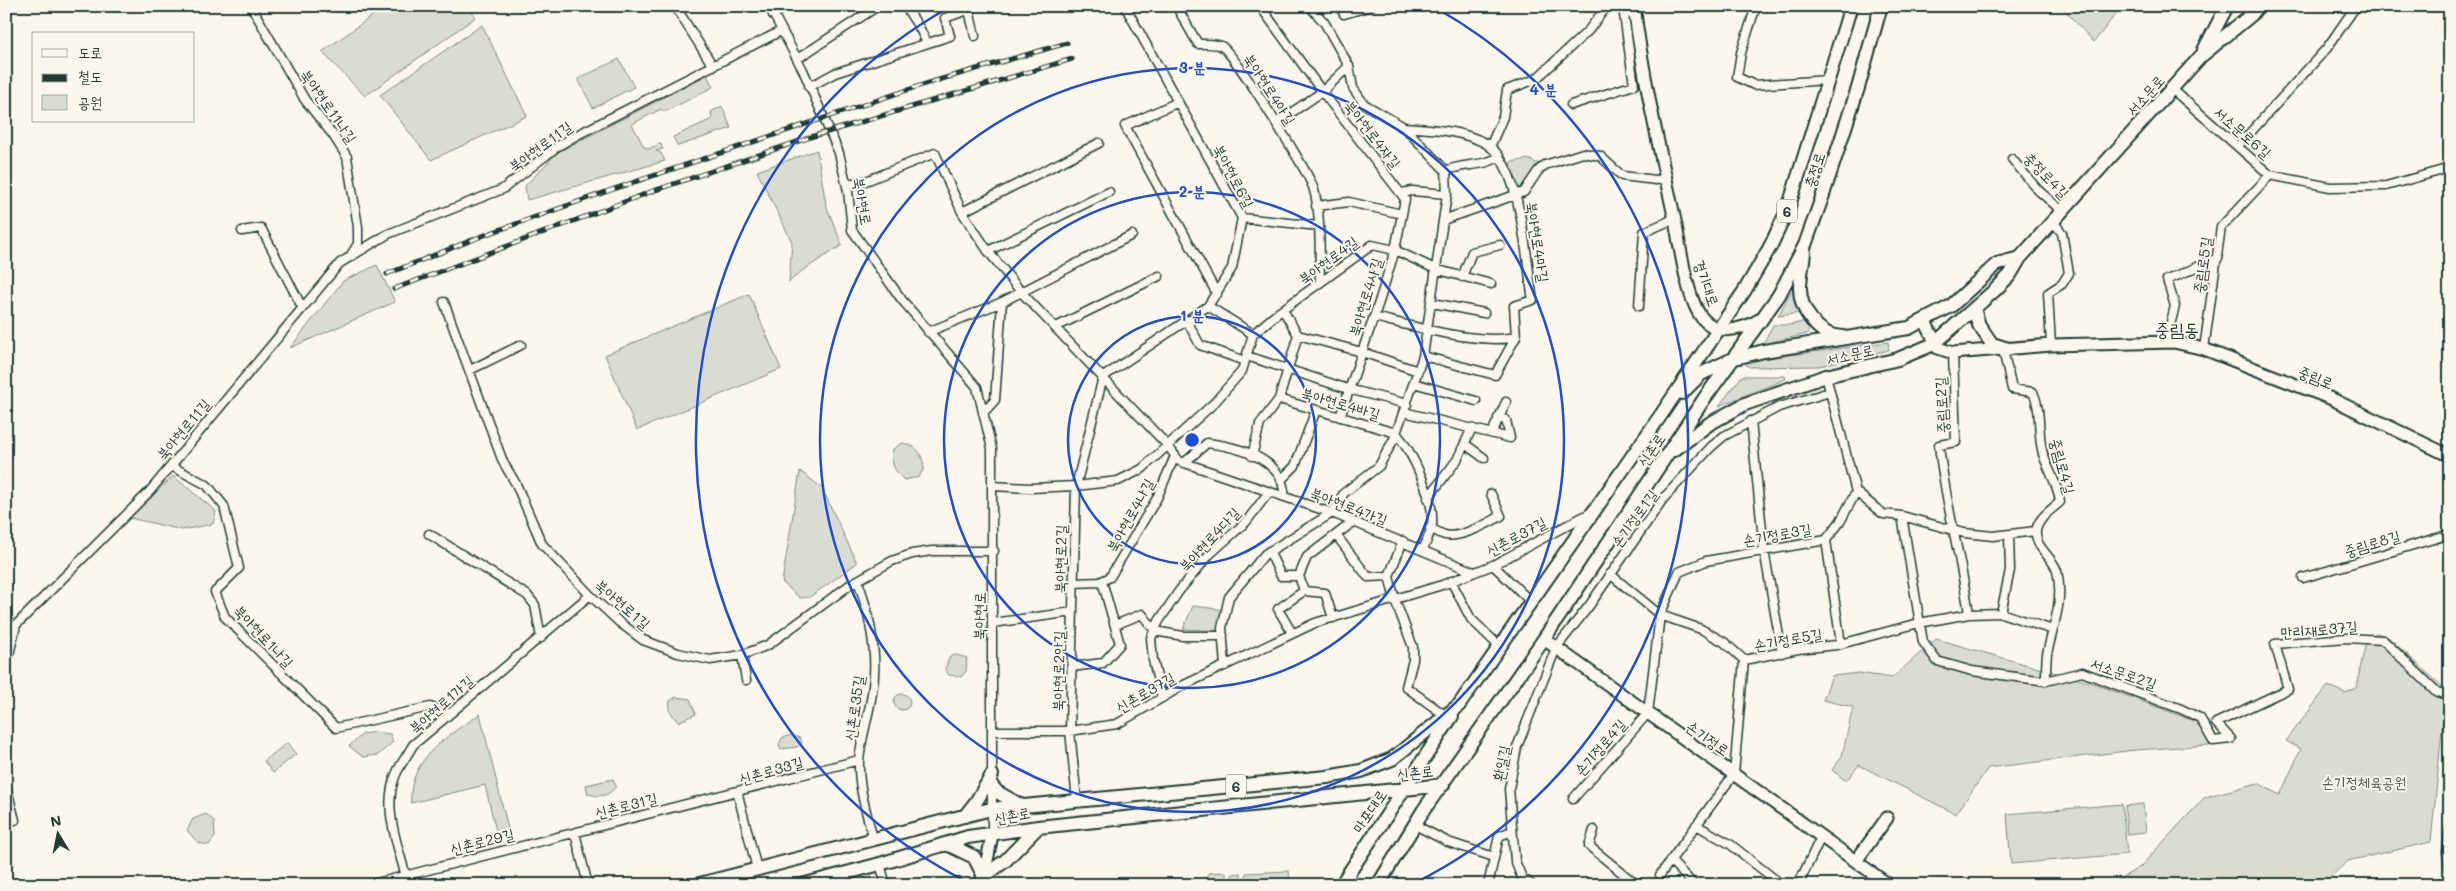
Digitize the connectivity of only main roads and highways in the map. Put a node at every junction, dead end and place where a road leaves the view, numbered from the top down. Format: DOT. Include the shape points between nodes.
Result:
graph roads {
  1 [pos="1851,6"];
  2 [pos="1880,6"];
  3 [pos="2227,6"];
  4 [pos="2258,6"];
  5 [pos="2201,56"];
  6 [pos="1805,245"];
  7 [pos="2020,258"];
  8 [pos="1974,309"];
  9 [pos="1863,337"];
  10 [pos="2006,350"];
  11 [pos="1735,358"];
  12 [pos="1663,412"];
  13 [pos="1668,454"];
  14 [pos="1459,705"];
  15 [pos="1443,785"];
  16 [pos="1404,789"];
  17 [pos="1022,806"];
  18 [pos="964,816"];
  19 [pos="1038,827"];
  20 [pos="947,844"];
  21 [pos="981,881"];
  22 [pos="696,885"];
  23 [pos="802,885"];
  24 [pos="1341,885"];
  25 [pos="1378,885"];
  1 -- 12 [label="main road, 충정로 / 6" via="1788,209 1770,247"];
  2 -- 6 [label="main road, 충정로 / 6" via="1858,88"];
  3 -- 5 [label="main road, 서소문로"];
  4 -- 5 [label="main road, 서소문로"];
  5 -- 7 [label="main road, 서소문로"];
  6 -- 9 [label="main road" via="1800,289 1808,315 1817,326 1835,337"];
  6 -- 11 [label="main road, 충정로 / 6" via="1779,295"];
  7 -- 8 [label="main road, 서소문로" via="2010,275"];
  7 -- 9 [label="main road, 서소문로" via="1997,264 1952,306 1925,321 1908,328"];
  8 -- 10 [label="main road" via="1979,325 1992,344"];
  8 -- 13 [label="main road, 서소문로" via="1934,344 1898,359 1826,376 1735,409"];
  9 -- 11 [label="main road, 서소문로"];
  11 -- 12 [label="main road, 서소문로" via="1702,374"];
  11 -- 13 [label="main road, 신촌로 / 6"];
  12 -- 14 [label="main road, 신촌로 / 6"];
  13 -- 15 [label="main road, 신촌로 / 6"];
  14 -- 16 [label="main road, 마포대로"];
  14 -- 17 [label="main road, 신촌로 / 6" via="1392,759 1348,774"];
  15 -- 16 [label="main road, 신촌로 / 6"];
  15 -- 25 [label="main road"];
  16 -- 19 [label="main road, 신촌로 / 6"];
  16 -- 24 [label="main road, 마포대로"];
  17 -- 18 [label="main road, 신촌로 / 6" via="992,815"];
  17 -- 18 [label="main road" via="997,792 992,780"];
  18 -- 22 [label="main road, 신촌로 / 6"];
  19 -- 20 [label="main road, 신촌로 / 6"];
  19 -- 21 [label="main road"];
  20 -- 21 [label="main road" via="974,857"];
  20 -- 23 [label="main road, 신촌로 / 6"];
}
